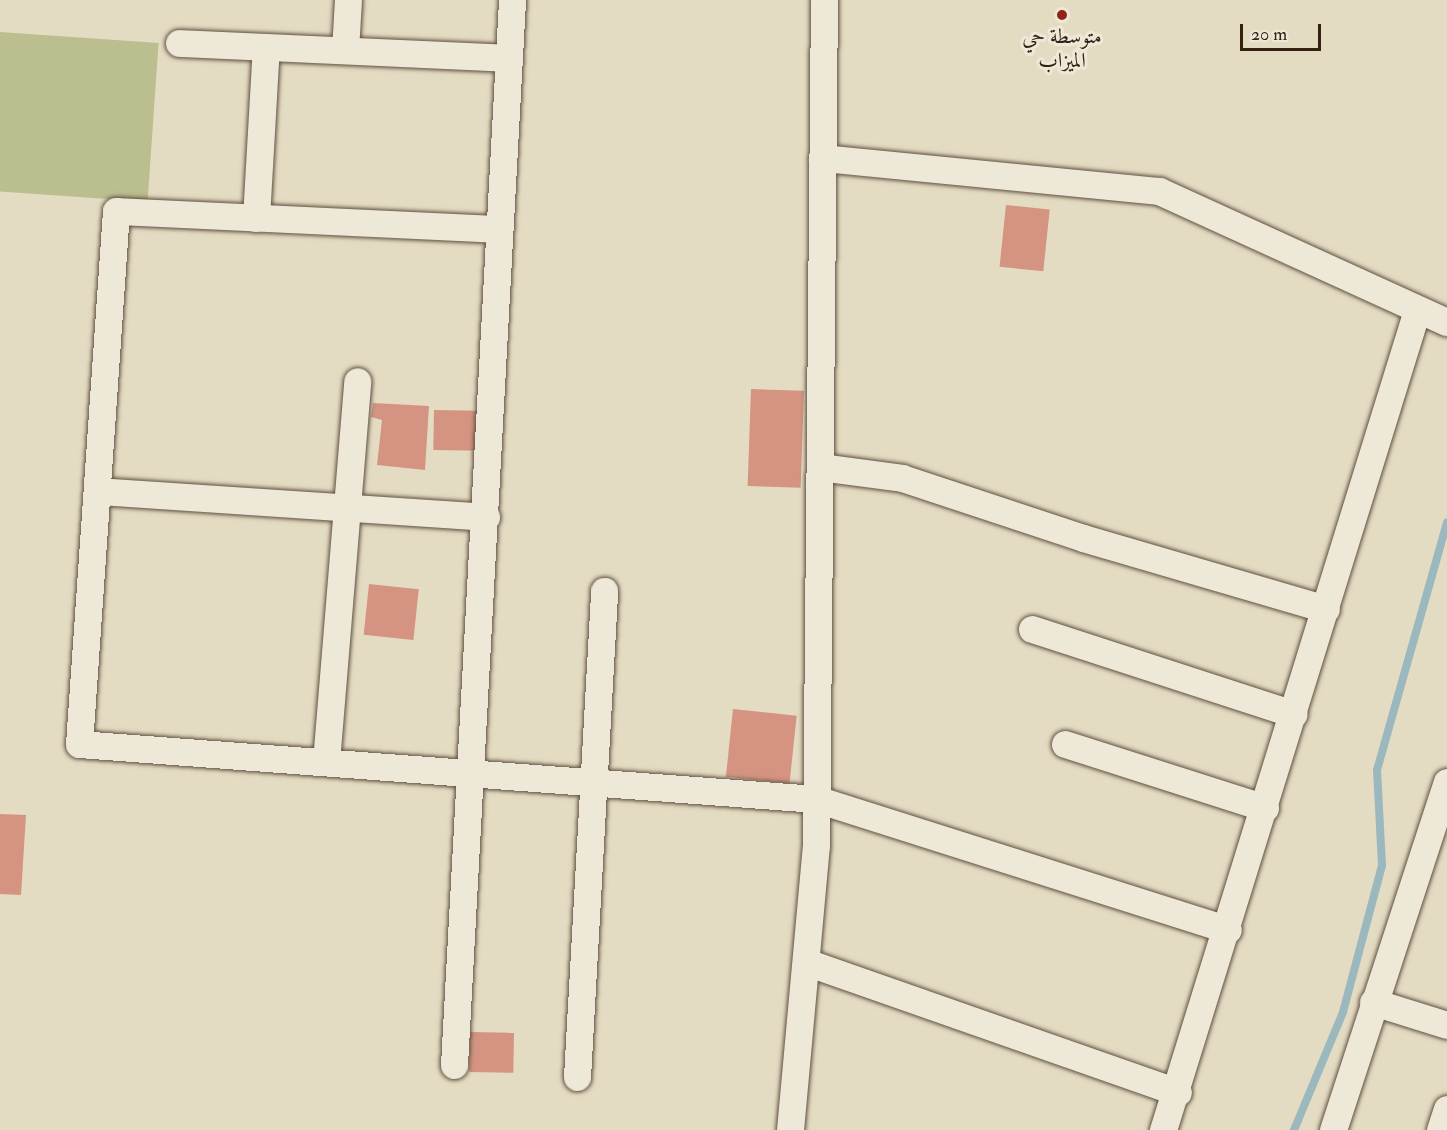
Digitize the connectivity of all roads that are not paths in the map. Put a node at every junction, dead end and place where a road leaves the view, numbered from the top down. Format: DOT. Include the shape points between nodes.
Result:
graph roads {
  1 [pos="348,0"];
  2 [pos="512,0"];
  3 [pos="824,0"];
  4 [pos="179,43"];
  5 [pos="266,47"];
  6 [pos="345,50"];
  7 [pos="509,58"];
  8 [pos="822,158"];
  9 [pos="256,218"];
  10 [pos="498,229"];
  11 [pos="1417,310"];
  12 [pos="1447,322"];
  13 [pos="357,381"];
  14 [pos="820,467"];
  15 [pos="98,491"];
  16 [pos="347,507"];
  17 [pos="486,517"];
  18 [pos="604,591"];
  19 [pos="1326,609"];
  20 [pos="1032,629"];
  21 [pos="1294,714"];
  22 [pos="1065,744"];
  23 [pos="326,762"];
  24 [pos="471,769"];
  25 [pos="592,779"];
  26 [pos="1447,782"];
  27 [pos="816,799"];
  28 [pos="1265,808"];
  29 [pos="1228,930"];
  30 [pos="806,962"];
  31 [pos="1373,1002"];
  32 [pos="1447,1025"];
  33 [pos="454,1065"];
  34 [pos="577,1077"];
  35 [pos="1178,1092"];
  36 [pos="1447,1109"];
  37 [pos="790,1130"];
  38 [pos="1163,1130"];
  39 [pos="1333,1130"];
  40 [pos="1440,1130"];
  1 -- 6 [label="street"];
  2 -- 7 [label="street"];
  3 -- 8 [label="street"];
  4 -- 5 [label="street"];
  5 -- 6 [label="street"];
  5 -- 9 [label="street"];
  6 -- 7 [label="street"];
  7 -- 10 [label="street"];
  8 -- 11 [label="street" via="1159,191"];
  8 -- 14 [label="street"];
  9 -- 10 [label="street"];
  9 -- 15 [label="street" via="116,211"];
  10 -- 17 [label="street"];
  11 -- 12 [label="street"];
  11 -- 19 [label="street"];
  13 -- 16 [label="street"];
  14 -- 19 [label="street" via="902,478 1083,538"];
  14 -- 27 [label="street"];
  15 -- 16 [label="street"];
  15 -- 23 [label="street" via="78,744"];
  16 -- 17 [label="street"];
  16 -- 23 [label="street"];
  17 -- 24 [label="street"];
  18 -- 25 [label="street"];
  19 -- 21 [label="street"];
  20 -- 21 [label="street"];
  21 -- 28 [label="street"];
  22 -- 28 [label="street"];
  23 -- 24 [label="street"];
  24 -- 25 [label="street"];
  24 -- 33 [label="street"];
  25 -- 27 [label="street"];
  25 -- 34 [label="street"];
  26 -- 31 [label="street"];
  27 -- 29 [label="street"];
  27 -- 30 [label="street"];
  28 -- 29 [label="street"];
  29 -- 35 [label="street"];
  30 -- 35 [label="street"];
  30 -- 37 [label="street"];
  31 -- 32 [label="street"];
  31 -- 39 [label="street"];
  35 -- 38 [label="street"];
  36 -- 40 [label="street"];
}
